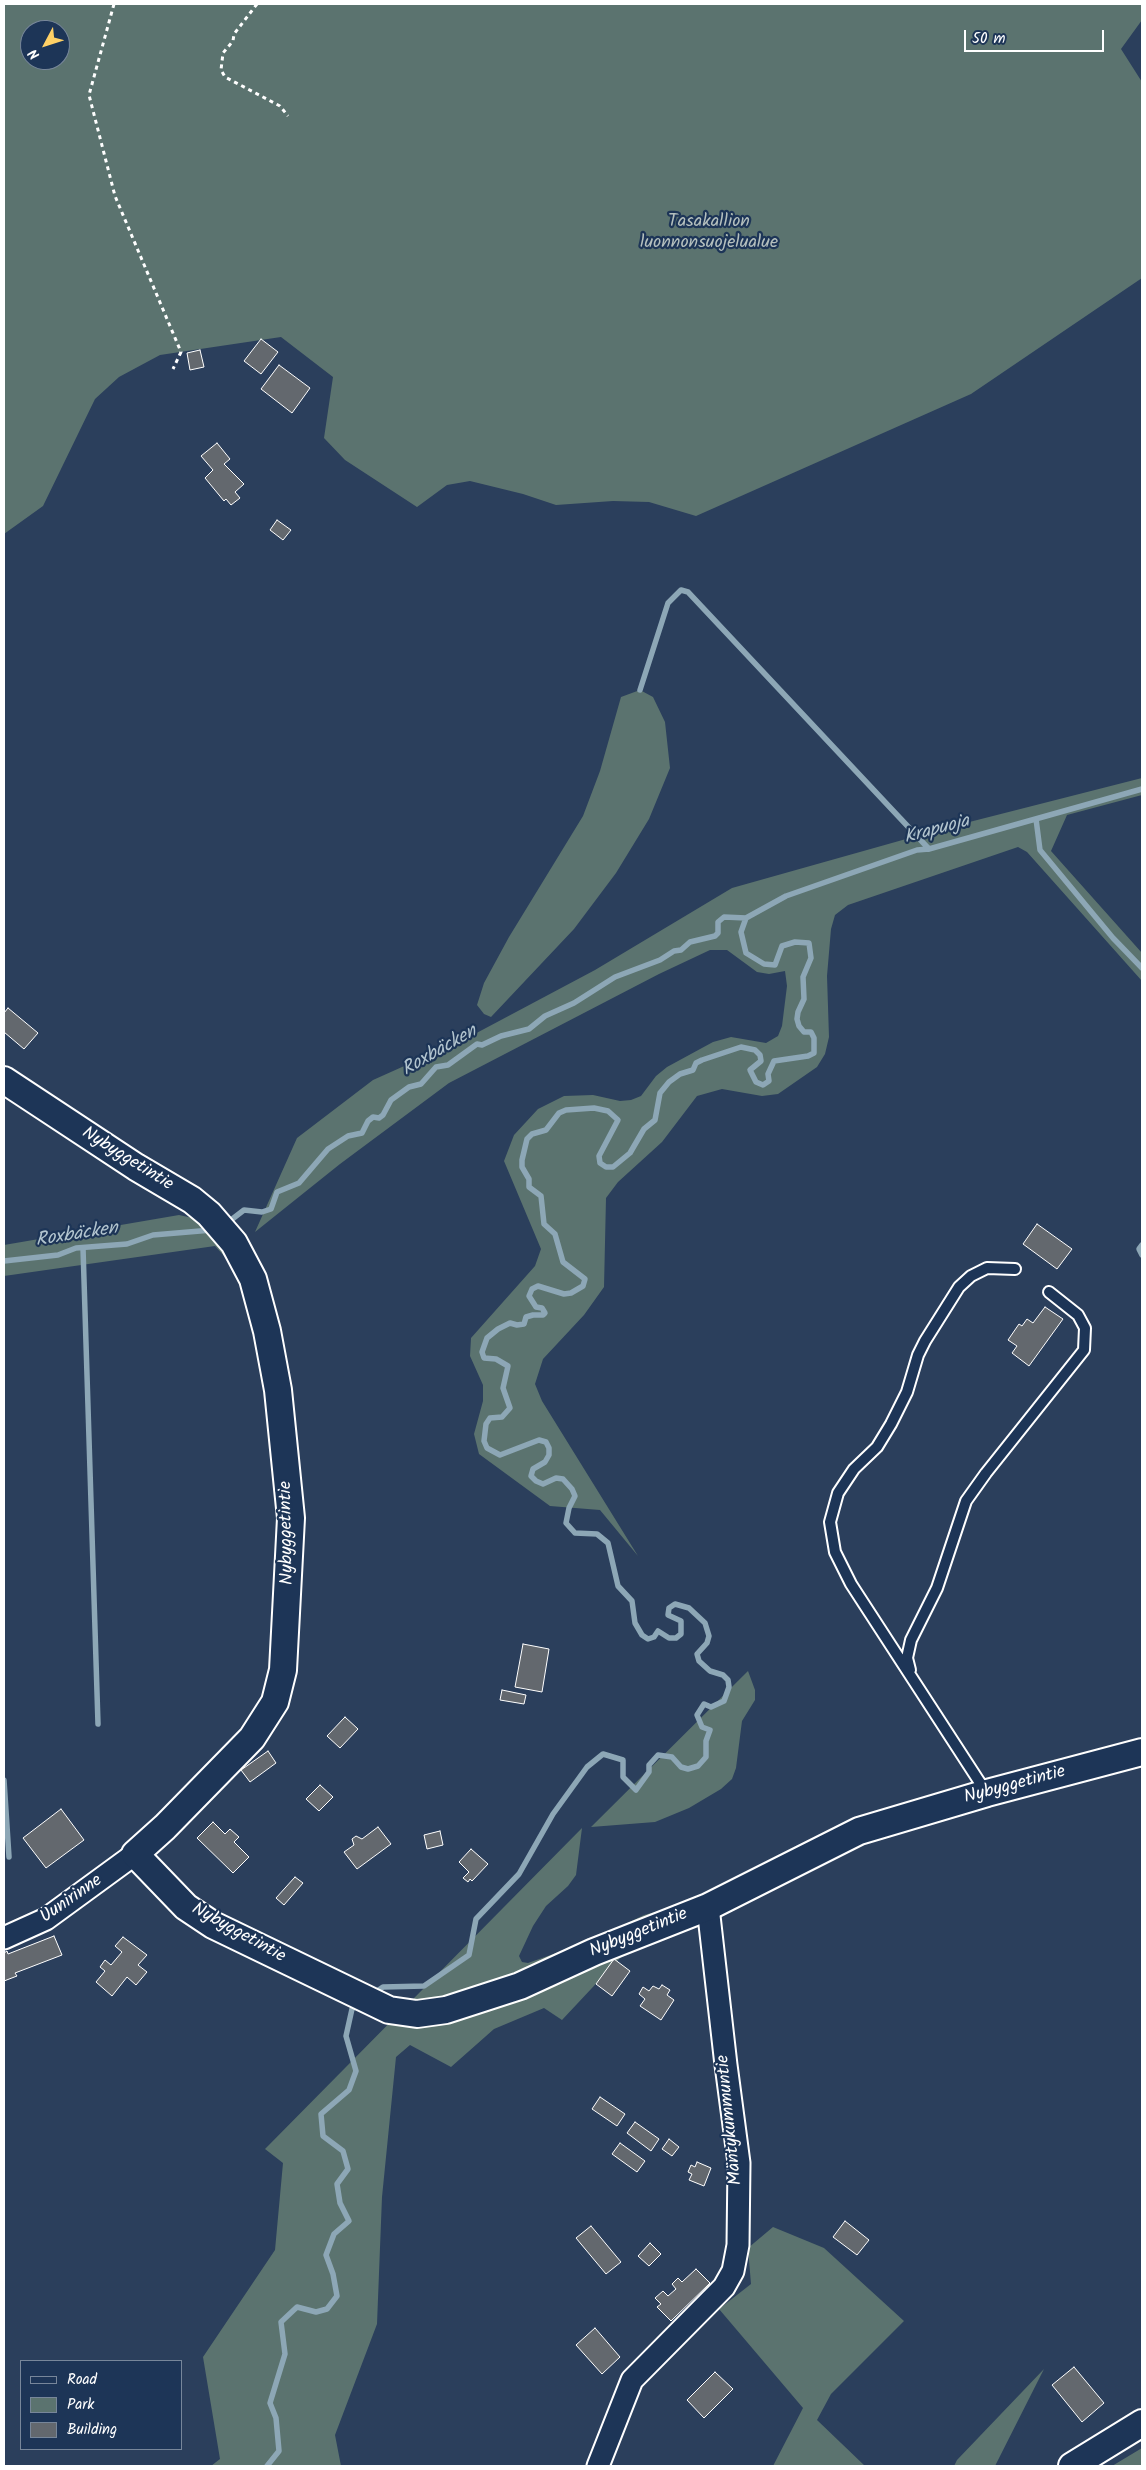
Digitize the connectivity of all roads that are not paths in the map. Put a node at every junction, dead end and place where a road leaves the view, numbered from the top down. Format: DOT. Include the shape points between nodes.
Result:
graph roads {
  1 [pos="4,1080"];
  2 [pos="1015,1269"];
  3 [pos="1049,1292"];
  4 [pos="911,1676"];
  5 [pos="1142,1752"];
  6 [pos="986,1793"];
  7 [pos="135,1854"];
  8 [pos="708,1907"];
  9 [pos="4,1938"];
  10 [pos="1142,2423"];
  11 [pos="598,2466"];
  12 [pos="1072,2466"];
  1 -- 7 [label="street, Nybyggetintie" via="192,1200 234,1242 253,1279 278,1390 292,1518 283,1670 275,1702 252,1738"];
  2 -- 4 [label="lane" via="987,1268 959,1287 918,1355 907,1392 891,1424 877,1447 845,1481 833,1507 830,1522 835,1552 851,1584"];
  3 -- 4 [label="lane" via="1078,1315 1085,1328 1084,1350 966,1501 937,1588 908,1648"];
  4 -- 6 [label="lane"];
  5 -- 6 [label="street, Nybyggetintie"];
  6 -- 8 [label="street, Nybyggetintie" via="859,1831"];
  7 -- 8 [label="street, Nybyggetintie" via="186,1907 213,1925 376,2005 417,2014 482,2000"];
  7 -- 9 [label="street, Uunirinne" via="46,1919"];
  8 -- 11 [label="street, Mäntykummuntie" via="739,2163 738,2245 733,2271 724,2287 632,2380"];
  10 -- 12 [label="street"];
}
